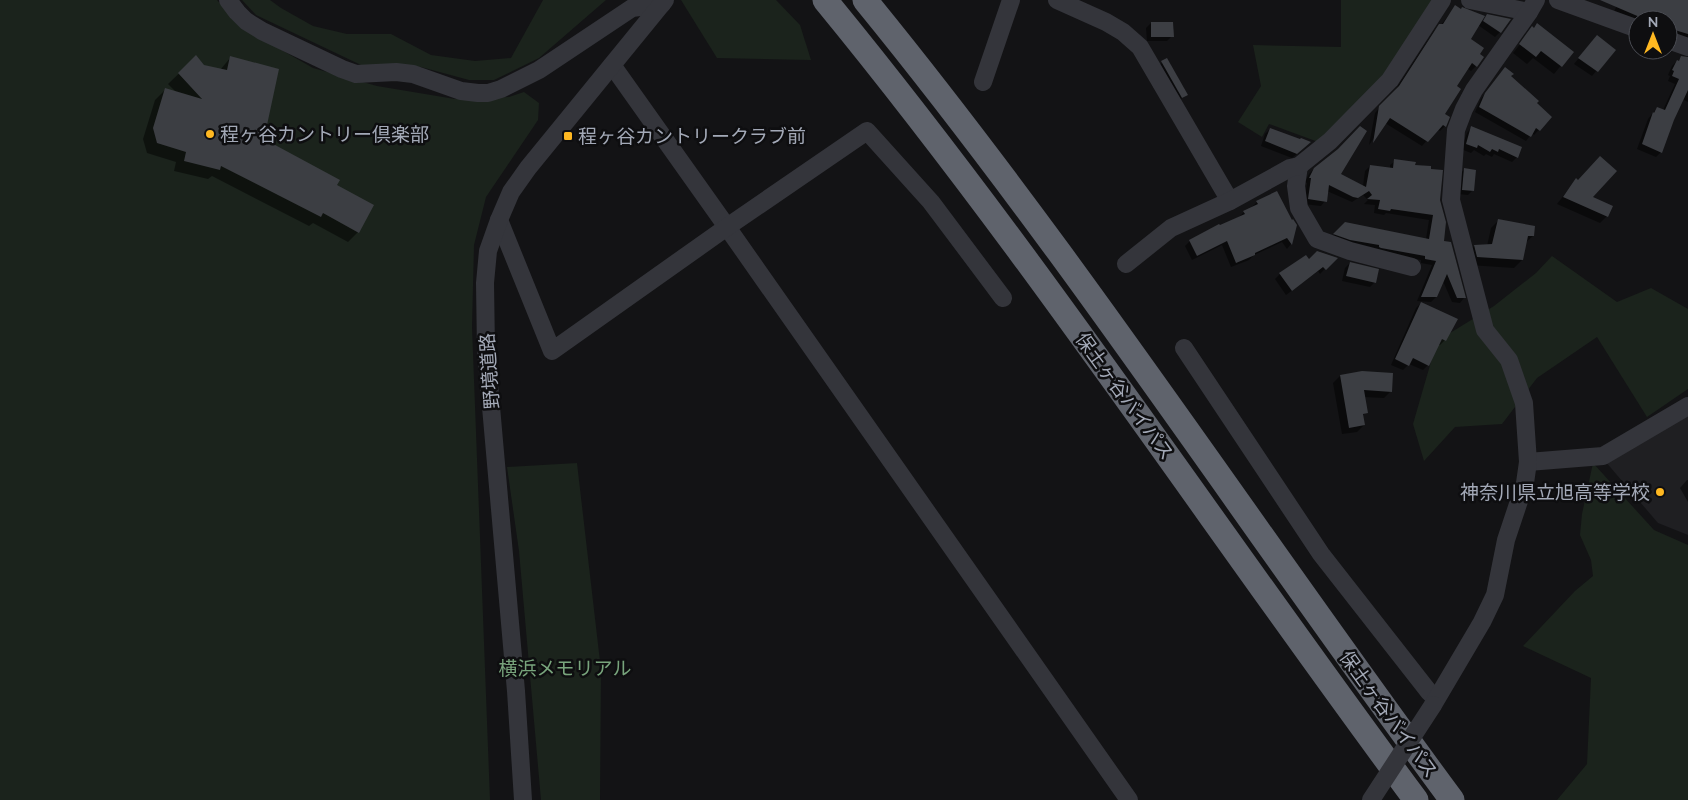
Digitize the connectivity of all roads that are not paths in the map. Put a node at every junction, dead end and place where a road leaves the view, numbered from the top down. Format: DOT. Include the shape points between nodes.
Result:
graph roads {
  1 [pos="228,0"];
  2 [pos="825,0"];
  3 [pos="865,0"];
  4 [pos="1011,0"];
  5 [pos="1057,0"];
  6 [pos="1442,0"];
  7 [pos="1470,0"];
  8 [pos="1558,0"];
  9 [pos="663,2"];
  10 [pos="1532,6"];
  11 [pos="1628,25"];
  12 [pos="612,65"];
  13 [pos="983,82"];
  14 [pos="1299,166"];
  15 [pos="1230,201"];
  16 [pos="499,220"];
  17 [pos="727,227"];
  18 [pos="1126,264"];
  19 [pos="1412,267"];
  20 [pos="1003,298"];
  21 [pos="1184,348"];
  22 [pos="1688,406"];
  23 [pos="1528,462"];
  24 [pos="1434,702"];
  25 [pos="523,800"];
  26 [pos="1129,800"];
  27 [pos="1371,800"];
  28 [pos="1416,800"];
  29 [pos="1452,800"];
  1 -- 9 [label="street" via="246,21 262,31 349,72 413,74 478,93 501,89 539,70 632,8"];
  2 -- 28 [label="highway, 保土ヶ谷バイパス" via="1019,249"];
  3 -- 29 [label="highway, 保土ヶ谷バイパス" via="1046,234"];
  4 -- 13 [label="street"];
  5 -- 15 [label="street" via="1124,32 1140,47"];
  6 -- 14 [label="street" via="1390,80"];
  7 -- 10 [label="street"];
  8 -- 11 [label="street"];
  9 -- 12 [label="street, 野境道路"];
  10 -- 23 [label="street" via="1464,108 1456,130 1451,200 1485,330 1509,360 1524,403"];
  12 -- 16 [label="street, 野境道路" via="528,168"];
  12 -- 17 [label="street"];
  14 -- 15 [label="street"];
  14 -- 19 [label="street" via="1296,186 1299,208 1317,239"];
  15 -- 18 [label="street" via="1171,228"];
  16 -- 17 [label="street" via="552,351"];
  16 -- 25 [label="street, 野境道路" via="488,251 486,350"];
  17 -- 20 [label="street" via="867,131 931,202"];
  17 -- 26 [label="street"];
  21 -- 24 [label="street" via="1321,554"];
  22 -- 23 [label="street" via="1603,456"];
  23 -- 24 [label="street" via="1525,482 1506,540 1495,595"];
  24 -- 27 [label="street, bridge"];
}
